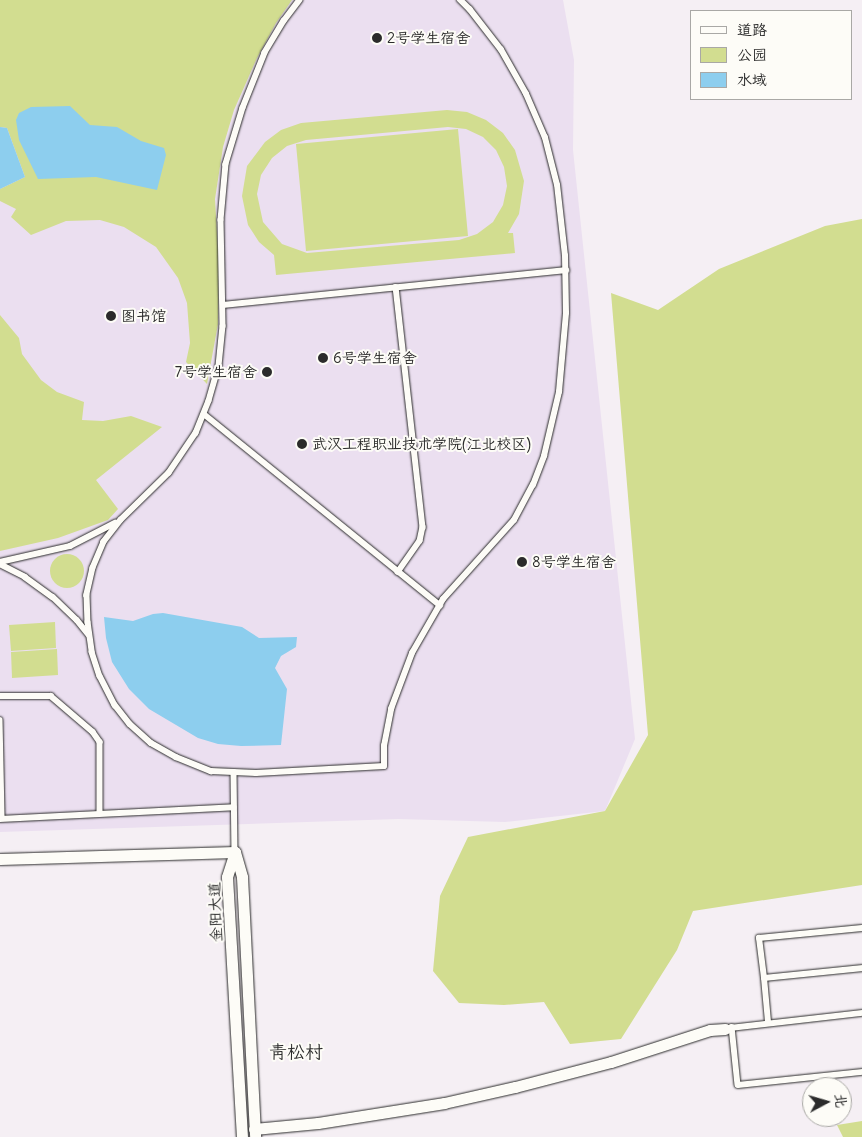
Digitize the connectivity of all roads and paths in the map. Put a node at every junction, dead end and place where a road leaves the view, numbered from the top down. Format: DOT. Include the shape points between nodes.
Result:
graph roads {
  1 [pos="300,0"];
  2 [pos="460,0"];
  3 [pos="566,270"];
  4 [pos="396,288"];
  5 [pos="223,305"];
  6 [pos="204,414"];
  7 [pos="121,520"];
  8 [pos="0,563"];
  9 [pos="398,572"];
  10 [pos="440,605"];
  11 [pos="89,636"];
  12 [pos="0,696"];
  13 [pos="0,720"];
  14 [pos="234,772"];
  15 [pos="234,807"];
  16 [pos="100,813"];
  17 [pos="1,818"];
  18 [pos="235,852"];
  19 [pos="0,858"];
  20 [pos="862,928"];
  21 [pos="862,968"];
  22 [pos="764,978"];
  23 [pos="862,1012"];
  24 [pos="768,1022"];
  25 [pos="729,1028"];
  26 [pos="862,1072"];
  27 [pos="255,1133"];
  28 [pos="242,1137"];
  1 -- 5 [label="lane" via="265,53 230,150 221,201"];
  2 -- 3 [label="lane" via="501,50 536,116 557,186"];
  3 -- 4 [label="lane"];
  3 -- 10 [label="lane" via="565,341 559,392 536,478 522,508 505,532 470,567"];
  4 -- 5 [label="lane"];
  4 -- 9 [label="lane" via="423,527 420,541"];
  5 -- 6 [label="lane" via="219,366"];
  6 -- 7 [label="lane" via="187,448 169,473"];
  6 -- 9 [label="lane"];
  7 -- 8 [label="lane" via="70,546"];
  7 -- 11 [label="lane" via="104,542 93,568 87,595"];
  8 -- 11 [label="lane" via="53,597"];
  9 -- 10 [label="lane"];
  10 -- 14 [label="lane" via="418,640 401,678 387,727 384,766"];
  11 -- 14 [label="lane" via="108,695 140,734 163,751 193,765"];
  12 -- 16 [label="lane" via="51,696 94,732 100,742"];
  13 -- 17 [label="lane"];
  14 -- 15 [label="lane"];
  15 -- 16 [label="lane"];
  15 -- 18 [label="lane"];
  16 -- 17 [label="lane"];
  18 -- 19 [label="street"];
  18 -- 27 [label="street, 金阳大道" via="242,877"];
  18 -- 28 [label="street, 金阳大道" via="227,877"];
  20 -- 22 [label="lane" via="759,938"];
  21 -- 22 [label="lane"];
  22 -- 24 [label="lane"];
  23 -- 24 [label="lane"];
  24 -- 25 [label="lane"];
  25 -- 26 [label="lane" via="738,1085"];
  25 -- 27 [label="street" via="710,1030 611,1062 444,1103"];
}
